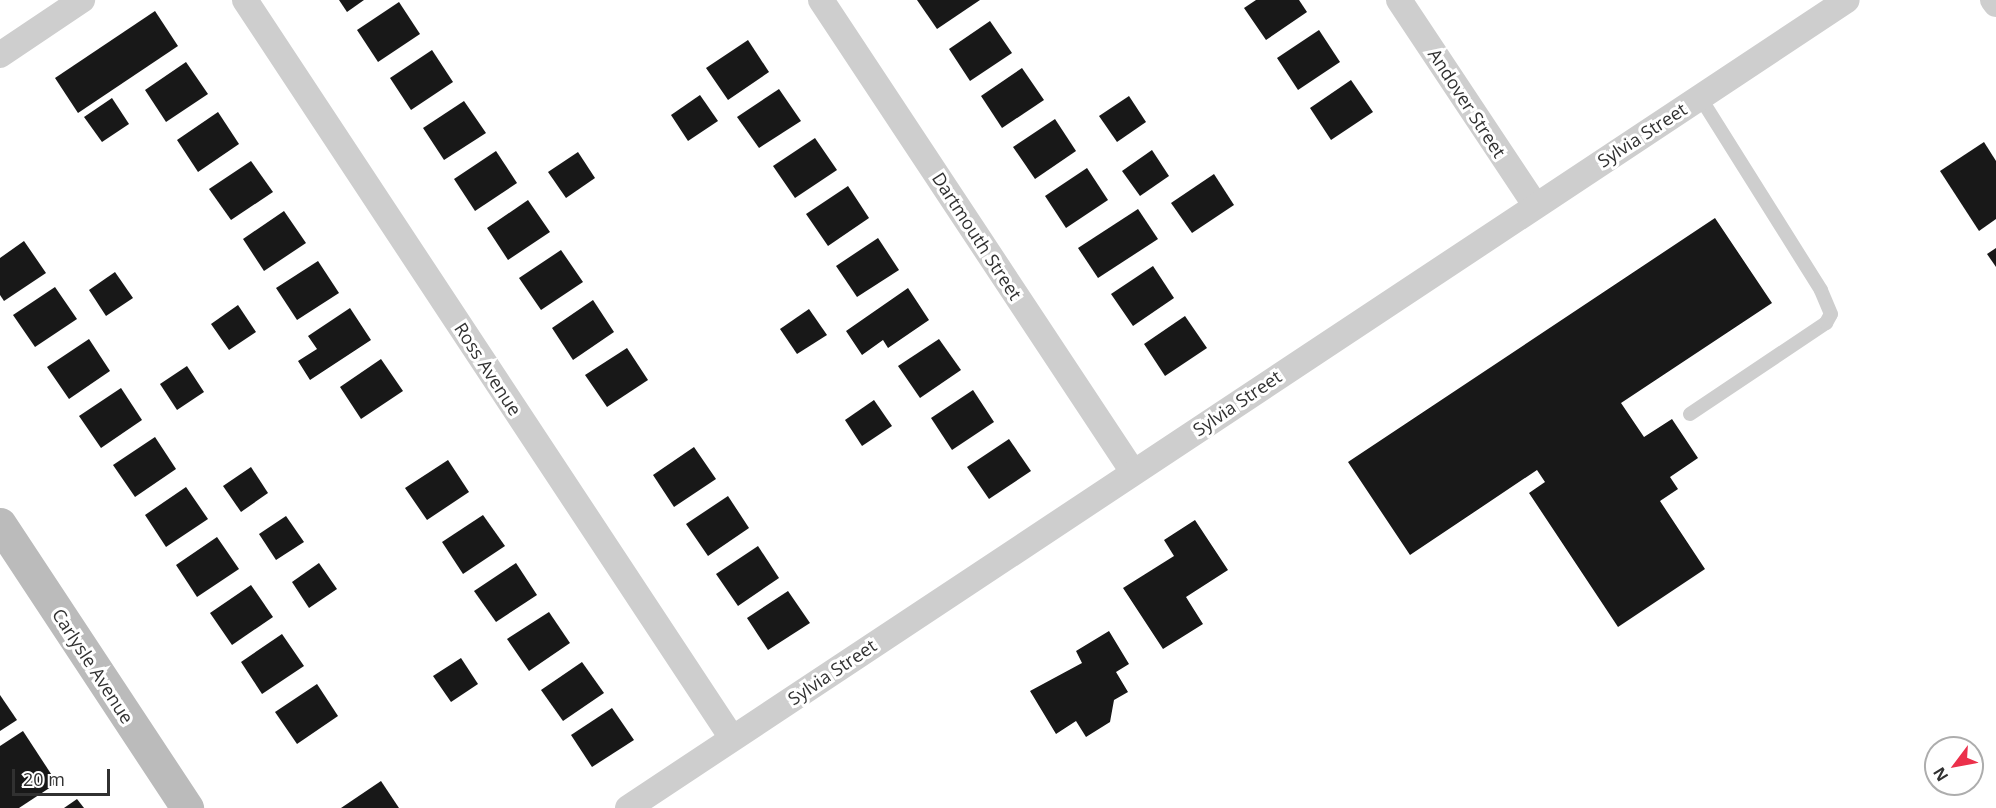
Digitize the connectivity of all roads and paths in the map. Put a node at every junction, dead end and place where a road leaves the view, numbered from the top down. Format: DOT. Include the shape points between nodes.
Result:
graph roads {
  1 [pos="82,0"];
  2 [pos="245,0"];
  3 [pos="821,0"];
  4 [pos="1399,0"];
  5 [pos="1846,0"];
  6 [pos="1993,0"];
  7 [pos="1996,4"];
  8 [pos="0,55"];
  9 [pos="1700,97"];
  10 [pos="1535,205"];
  11 [pos="1690,414"];
  12 [pos="1133,472"];
  13 [pos="0,524"];
  14 [pos="732,738"];
  15 [pos="187,808"];
  16 [pos="628,808"];
  1 -- 8 [label="street"];
  2 -- 14 [label="street, Ross Avenue"];
  3 -- 12 [label="street, Dartmouth Street"];
  4 -- 10 [label="street, Andover Street"];
  5 -- 9 [label="street, Sylvia Street"];
  6 -- 7 [label="street"];
  9 -- 10 [label="street, Sylvia Street"];
  9 -- 11 [label="lane" via="1821,290 1831,314 1826,324"];
  10 -- 12 [label="street, Sylvia Street"];
  12 -- 14 [label="street, Sylvia Street"];
  13 -- 15 [label="street, Carlysle Avenue"];
  14 -- 16 [label="street, Sylvia Street"];
}
